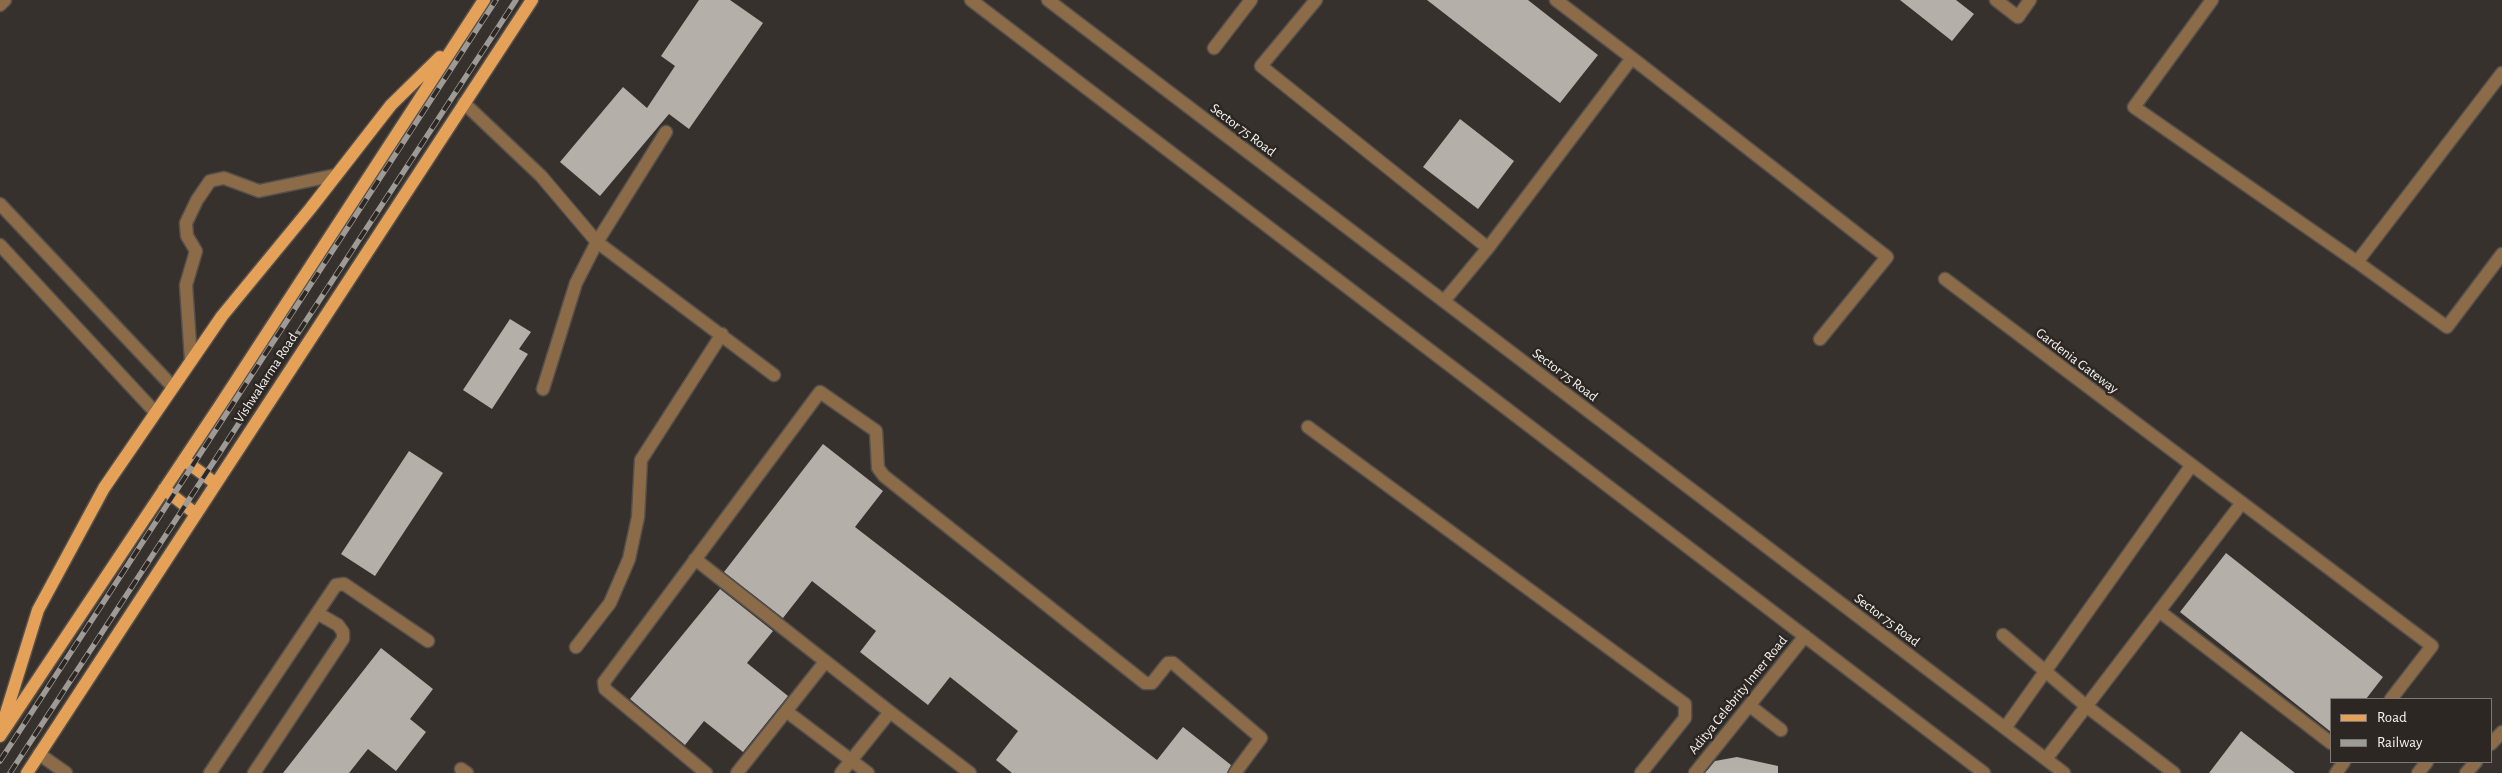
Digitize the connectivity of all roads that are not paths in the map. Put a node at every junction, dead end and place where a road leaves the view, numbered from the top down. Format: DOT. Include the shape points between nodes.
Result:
graph roads {
  1 [pos="5,0"];
  2 [pos="484,0"];
  3 [pos="532,0"];
  4 [pos="971,0"];
  5 [pos="1048,0"];
  6 [pos="1251,0"];
  7 [pos="1316,0"];
  8 [pos="1556,0"];
  9 [pos="1996,0"];
  10 [pos="2030,0"];
  11 [pos="2212,0"];
  12 [pos="0,5"];
  13 [pos="458,40"];
  14 [pos="1214,48"];
  15 [pos="1632,58"];
  16 [pos="2502,73"];
  17 [pos="464,103"];
  18 [pos="666,132"];
  19 [pos="336,175"];
  20 [pos="0,204"];
  21 [pos="597,242"];
  22 [pos="0,245"];
  23 [pos="1488,248"];
  24 [pos="2502,254"];
  25 [pos="2357,262"];
  26 [pos="1945,279"];
  27 [pos="1444,301"];
  28 [pos="722,334"];
  29 [pos="1820,339"];
  30 [pos="191,360"];
  31 [pos="774,375"];
  32 [pos="173,387"];
  33 [pos="543,388"];
  34 [pos="156,412"];
  35 [pos="1308,427"];
  36 [pos="184,460"];
  37 [pos="2191,466"];
  38 [pos="215,483"];
  39 [pos="164,489"];
  40 [pos="2241,504"];
  41 [pos="196,514"];
  42 [pos="695,559"];
  43 [pos="2159,611"];
  44 [pos="317,612"];
  45 [pos="1805,636"];
  46 [pos="2003,636"];
  47 [pos="428,641"];
  48 [pos="576,647"];
  49 [pos="825,662"];
  50 [pos="2046,671"];
  51 [pos="2392,698"];
  52 [pos="1750,706"];
  53 [pos="2086,706"];
  54 [pos="786,711"];
  55 [pos="890,712"];
  56 [pos="2005,728"];
  57 [pos="1781,730"];
  58 [pos="0,734"];
  59 [pos="2330,741"];
  60 [pos="39,754"];
  61 [pos="2046,759"];
  62 [pos="851,760"];
  63 [pos="2426,763"];
  64 [pos="2475,763"];
  65 [pos="27,773"];
  66 [pos="66,773"];
  67 [pos="210,773"];
  68 [pos="254,773"];
  69 [pos="706,773"];
  70 [pos="737,773"];
  71 [pos="841,773"];
  72 [pos="868,773"];
  73 [pos="970,773"];
  74 [pos="1235,773"];
  75 [pos="1641,773"];
  76 [pos="1695,773"];
  77 [pos="1984,773"];
  78 [pos="2064,773"];
  79 [pos="2174,773"];
  80 [pos="2418,773"];
  81 [pos="2466,773"];
  1 -- 12 [label="street"];
  2 -- 13 [label="main road, Vishwakarma Road"];
  3 -- 17 [label="main road, Vishwakarma Road"];
  4 -- 45 [label="street"];
  5 -- 27 [label="street, Sector 75 Road"];
  6 -- 14 [label="street"];
  7 -- 23 [label="street" via="1261,66"];
  8 -- 15 [label="street"];
  9 -- 10 [label="street" via="2018,16"];
  11 -- 25 [label="street" via="2134,107"];
  13 -- 19 [label="main road" via="391,105"];
  13 -- 36 [label="main road, Vishwakarma Road"];
  15 -- 23 [label="street"];
  15 -- 29 [label="street" via="1887,257"];
  16 -- 25 [label="street"];
  17 -- 21 [label="street" via="541,176"];
  17 -- 38 [label="main road, Vishwakarma Road"];
  18 -- 21 [label="street"];
  19 -- 30 [label="main road" via="222,316"];
  19 -- 30 [label="street" via="259,191 224,178 210,181 186,223 186,236 196,251 186,285"];
  20 -- 32 [label="street"];
  21 -- 28 [label="street"];
  21 -- 33 [label="street" via="576,282"];
  22 -- 34 [label="street"];
  23 -- 27 [label="street"];
  24 -- 25 [label="street" via="2447,327"];
  26 -- 37 [label="street, Gardenia Gateway"];
  27 -- 56 [label="street, Sector 75 Road"];
  28 -- 31 [label="street"];
  28 -- 48 [label="street" via="642,460 638,517 629,559 610,603"];
  30 -- 32 [label="main road"];
  32 -- 34 [label="main road"];
  34 -- 58 [label="main road" via="104,488 38,610"];
  35 -- 75 [label="street" via="1685,704 1685,718"];
  36 -- 38 [label="main road"];
  36 -- 39 [label="main road, Vishwakarma Road"];
  37 -- 40 [label="street, Gardenia Gateway"];
  37 -- 50 [label="street"];
  38 -- 41 [label="main road, Vishwakarma Road"];
  39 -- 41 [label="main road"];
  39 -- 58 [label="main road, Vishwakarma Road"];
  40 -- 43 [label="street"];
  40 -- 51 [label="street, Gardenia Gateway" via="2432,646"];
  41 -- 60 [label="main road, Vishwakarma Road"];
  42 -- 49 [label="street"];
  42 -- 69 [label="street" via="606,678 604,686"];
  42 -- 74 [label="street" via="820,392 876,431 878,468 884,476 1145,683 1152,682 1168,663 1173,663 1261,738"];
  43 -- 53 [label="street"];
  43 -- 59 [label="street"];
  44 -- 47 [label="street" via="332,588 344,584"];
  44 -- 67 [label="street"];
  44 -- 68 [label="street" via="338,625 344,632 343,639"];
  45 -- 52 [label="street, Aditya Celebrity Inner Road"];
  45 -- 77 [label="street"];
  46 -- 50 [label="street"];
  49 -- 54 [label="street"];
  49 -- 55 [label="street"];
  50 -- 53 [label="street"];
  50 -- 56 [label="street"];
  52 -- 57 [label="street"];
  52 -- 76 [label="street, Aditya Celebrity Inner Road"];
  53 -- 61 [label="street"];
  53 -- 79 [label="street"];
  54 -- 62 [label="street"];
  54 -- 70 [label="street"];
  55 -- 62 [label="street"];
  55 -- 73 [label="street"];
  56 -- 61 [label="street, Sector 75 Road"];
  60 -- 65 [label="main road, Vishwakarma Road"];
  60 -- 66 [label="street"];
  61 -- 78 [label="street, Sector 75 Road"];
  62 -- 71 [label="street"];
  62 -- 72 [label="street"];
  63 -- 80 [label="street"];
  64 -- 81 [label="street"];
}
